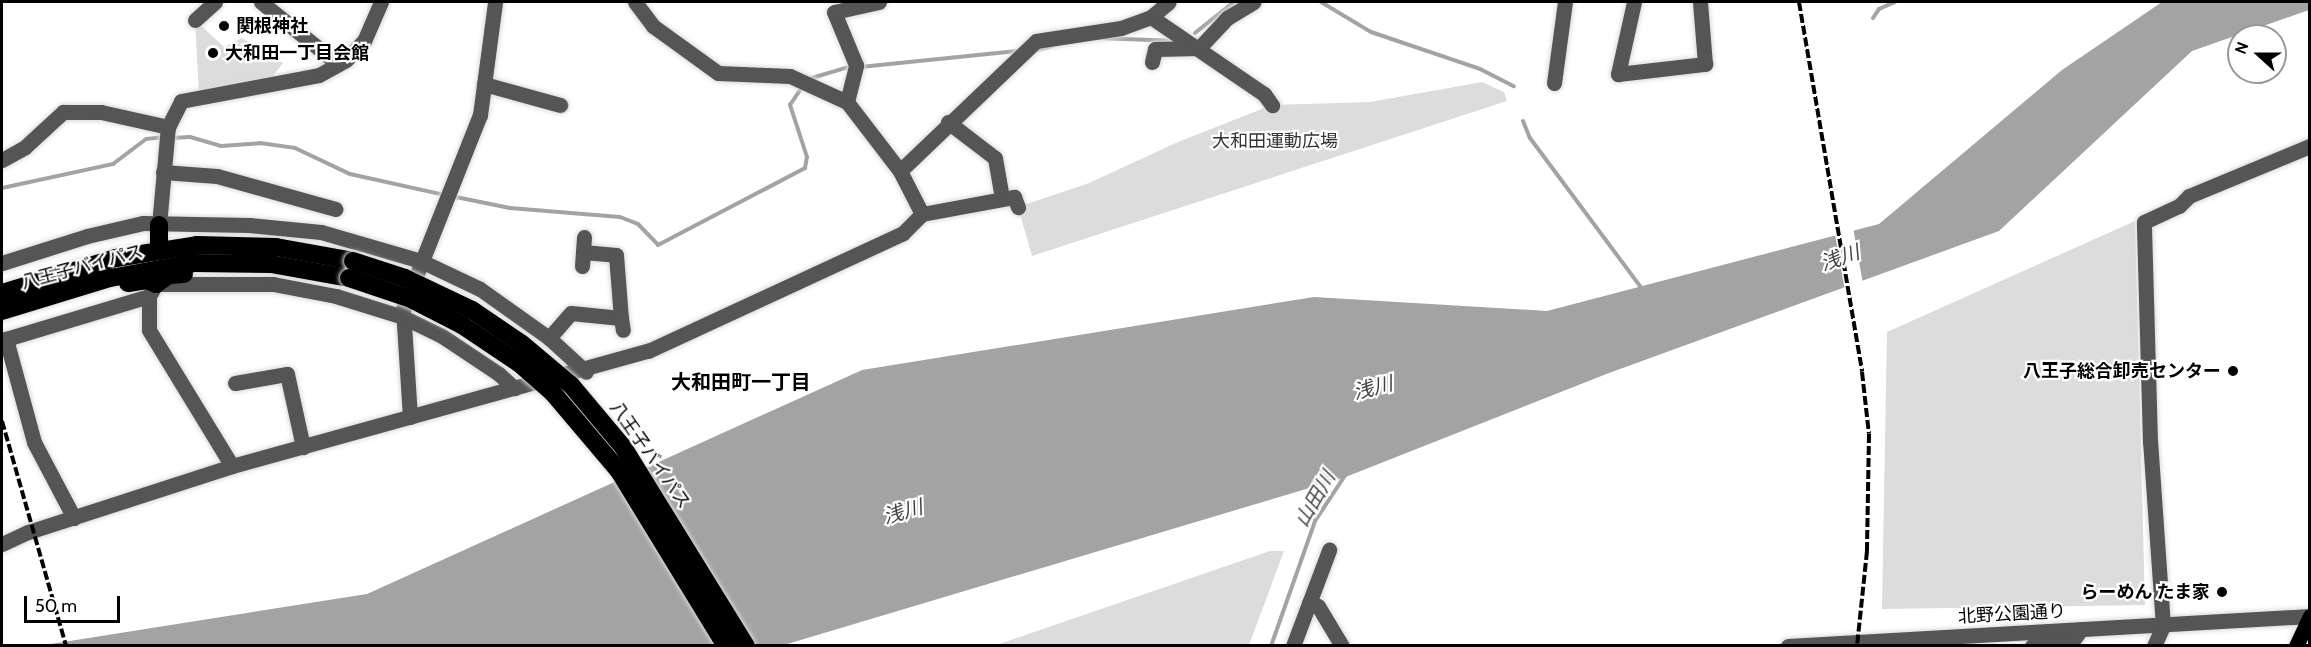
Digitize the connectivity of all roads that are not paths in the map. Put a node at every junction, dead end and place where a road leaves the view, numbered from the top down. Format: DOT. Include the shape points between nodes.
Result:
graph roads {
  1 [pos="215,2"];
  2 [pos="261,2"];
  3 [pos="381,2"];
  4 [pos="495,2"];
  5 [pos="635,2"];
  6 [pos="879,2"];
  7 [pos="1169,2"];
  8 [pos="1254,2"];
  9 [pos="1565,2"];
  10 [pos="1634,2"];
  11 [pos="1700,2"];
  12 [pos="1151,17"];
  13 [pos="195,20"];
  14 [pos="1199,48"];
  15 [pos="1152,62"];
  16 [pos="338,64"];
  17 [pos="1554,83"];
  18 [pos="484,84"];
  19 [pos="847,102"];
  20 [pos="560,105"];
  21 [pos="1272,105"];
  22 [pos="948,122"];
  23 [pos="168,127"];
  24 [pos="2310,146"];
  25 [pos="2,160"];
  26 [pos="900,171"];
  27 [pos="164,172"];
  28 [pos="1002,198"];
  29 [pos="1018,207"];
  30 [pos="335,209"];
  31 [pos="922,214"];
  32 [pos="159,225"];
  33 [pos="159,249"];
  34 [pos="583,252"];
  35 [pos="421,261"];
  36 [pos="2,263"];
  37 [pos="351,270"];
  38 [pos="323,272"];
  39 [pos="153,290"];
  40 [pos="2,293"];
  41 [pos="9,309"];
  42 [pos="403,317"];
  43 [pos="549,338"];
  44 [pos="586,372"];
  45 [pos="235,383"];
  46 [pos="514,388"];
  47 [pos="410,417"];
  48 [pos="303,447"];
  49 [pos="232,466"];
  50 [pos="74,518"];
  51 [pos="2,544"];
  52 [pos="1329,550"];
  53 [pos="1309,603"];
  54 [pos="2310,616"];
  55 [pos="2163,626"];
  56 [pos="2081,629"];
  57 [pos="726,645"];
  58 [pos="746,645"];
  59 [pos="1293,645"];
  60 [pos="1342,645"];
  61 [pos="1788,645"];
  62 [pos="2032,645"];
  63 [pos="2154,645"];
  64 [pos="2296,645"];
  1 -- 13 [label="street"];
  2 -- 16 [label="street"];
  3 -- 16 [label="street" via="364,41"];
  4 -- 18 [label="street"];
  5 -- 19 [label="street" via="653,26 717,73 790,76"];
  6 -- 19 [label="street" via="834,12 856,65"];
  7 -- 12 [label="street"];
  8 -- 14 [label="street" via="1227,18"];
  9 -- 17 [label="street"];
  10 -- 11 [label="street" via="1618,74 1705,64"];
  12 -- 14 [label="street"];
  12 -- 22 [label="street" via="1104,32 1078,32 1036,41"];
  14 -- 15 [label="street" via="1155,49"];
  14 -- 21 [label="street" via="1264,94"];
  16 -- 23 [label="street" via="319,75 285,83 181,100"];
  18 -- 20 [label="street"];
  18 -- 35 [label="street" via="480,115"];
  19 -- 26 [label="street"];
  22 -- 26 [label="street"];
  22 -- 28 [label="street" via="995,158"];
  23 -- 25 [label="street" via="101,112 63,112 25,147"];
  23 -- 27 [label="street"];
  24 -- 55 [label="street" via="2189,196 2179,206 2144,222 2150,442"];
  26 -- 31 [label="street"];
  27 -- 30 [label="street" via="217,176"];
  27 -- 32 [label="street"];
  28 -- 29 [label="street" via="1014,197"];
  28 -- 31 [label="street"];
  31 -- 44 [label="street" via="903,233 648,351"];
  32 -- 33 [label="highway"];
  32 -- 35 [label="street" via="296,228"];
  32 -- 36 [label="street" via="143,224 87,236"];
  33 -- 37 [label="highway, 八王子バイパス" via="258,245"];
  33 -- 40 [label="highway, 八王子バイパス" via="108,260"];
  34 -- 43 [label="street" via="615,255 622,324 571,314"];
  35 -- 42 [label="street"];
  35 -- 43 [label="street" via="480,289"];
  37 -- 38 [label="highway, 八王子バイパス"];
  37 -- 57 [label="highway, 八王子バイパス, bridge" via="462,325 520,364 553,393 619,471"];
  37 -- 58 [label="highway, 八王子バイパス, bridge" via="422,285 472,310 522,344 571,385 623,447"];
  38 -- 39 [label="highway" via="169,275"];
  38 -- 41 [label="highway, 八王子バイパス" via="260,263 175,265 110,278"];
  39 -- 41 [label="highway" via="135,281 56,304"];
  39 -- 42 [label="street" via="244,282 294,287"];
  39 -- 49 [label="street" via="149,330"];
  39 -- 50 [label="street" via="6,339 34,442"];
  42 -- 46 [label="street" via="479,359"];
  42 -- 47 [label="street"];
  43 -- 44 [label="street"];
  44 -- 46 [label="street"];
  45 -- 48 [label="street" via="287,374"];
  46 -- 47 [label="street"];
  47 -- 48 [label="street"];
  48 -- 49 [label="street"];
  49 -- 50 [label="street"];
  50 -- 51 [label="street"];
  52 -- 53 [label="street"];
  53 -- 59 [label="street"];
  53 -- 60 [label="street" via="1318,606"];
  54 -- 55 [label="street, 北野公園通り"];
  54 -- 64 [label="main road"];
  55 -- 56 [label="street, 北野公園通り"];
  55 -- 63 [label="street"];
  56 -- 61 [label="street, 北野公園通り"];
  56 -- 62 [label="street" via="2071,643"];
}
